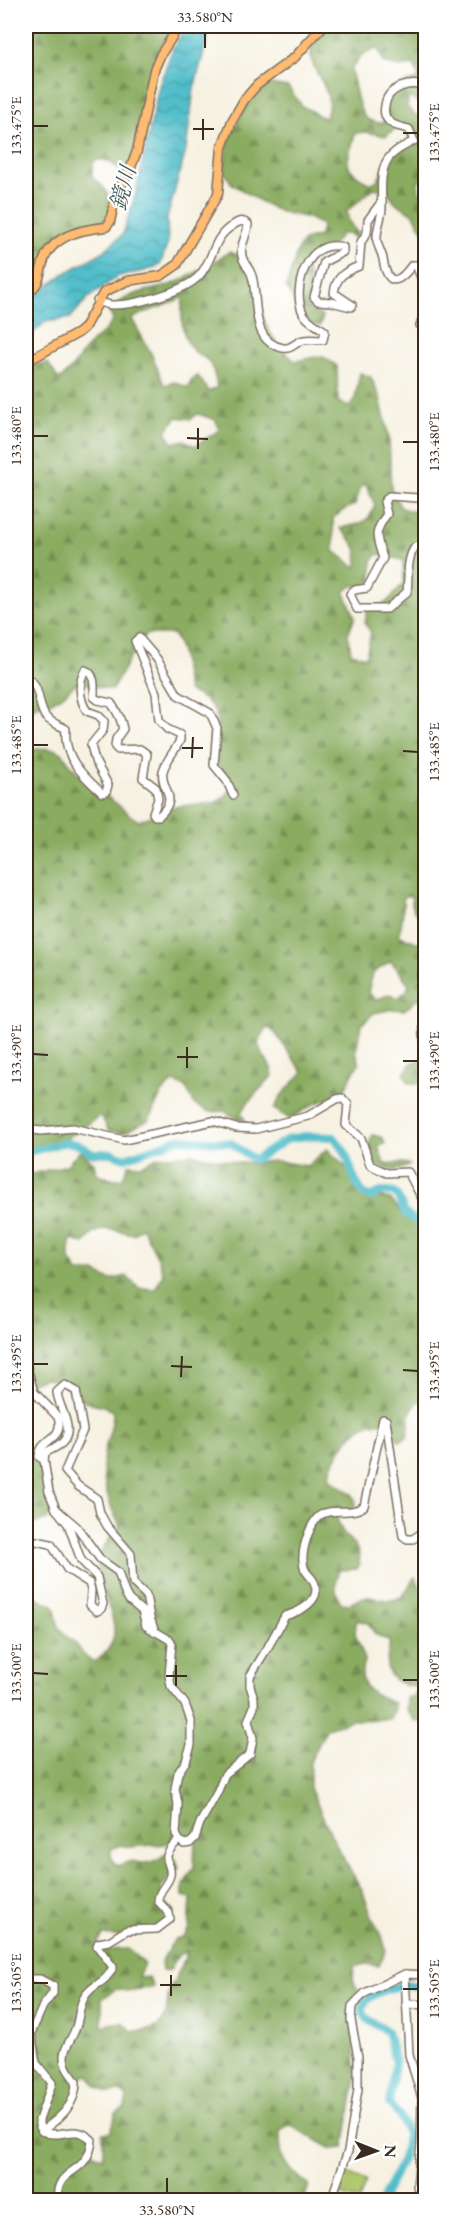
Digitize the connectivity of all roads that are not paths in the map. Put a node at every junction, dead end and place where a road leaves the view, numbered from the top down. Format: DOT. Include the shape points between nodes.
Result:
graph roads {
  1 [pos="179,26"];
  2 [pos="323,26"];
  3 [pos="426,87"];
  4 [pos="382,201"];
  5 [pos="426,290"];
  6 [pos="26,295"];
  7 [pos="97,301"];
  8 [pos="426,310"];
  9 [pos="426,330"];
  10 [pos="26,362"];
  11 [pos="426,496"];
  12 [pos="426,545"];
  13 [pos="26,678"];
  14 [pos="234,795"];
  15 [pos="426,974"];
  16 [pos="426,1046"];
  17 [pos="26,1128"];
  18 [pos="426,1206"];
  19 [pos="26,1365"];
  20 [pos="44,1460"];
  21 [pos="56,1509"];
  22 [pos="426,1530"];
  23 [pos="26,1539"];
  24 [pos="155,1632"];
  25 [pos="179,1840"];
  26 [pos="426,1975"];
  27 [pos="406,1977"];
  28 [pos="26,1979"];
  29 [pos="406,2004"];
  30 [pos="426,2005"];
  31 [pos="42,2131"];
  32 [pos="58,2200"];
  33 [pos="331,2200"];
  34 [pos="421,2200"];
  1 -- 6 [label="main road" via="154,70 137,151 116,194 110,222 58,240 44,260 41,280"];
  2 -- 7 [label="main road" via="295,57 257,85 244,100 222,147 218,194 177,265 155,278 120,284 104,292"];
  3 -- 4 [label="street" via="406,85 388,95 385,115 409,129 414,141 387,159"];
  4 -- 5 [label="street" via="377,243 386,274 399,279 416,265"];
  4 -- 7 [label="street" via="368,219 358,266 339,277 335,287 334,294 348,300 351,307 318,302 314,297 324,262 343,252 343,247 316,253 304,269 300,301 304,315 325,331 322,340 304,340 282,348 262,333 253,278 241,251 248,231 244,221 222,233 196,279 159,297 110,305"];
  7 -- 10 [label="main road" via="84,328"];
  8 -- 9 [label="street" via="420,325"];
  11 -- 12 [label="street" via="389,495 384,502 387,514 376,529 384,558 367,588 351,594 357,609 387,609 407,592 412,551"];
  13 -- 14 [label="street" via="38,693 44,715 66,729 65,747 77,767 102,793 108,785 95,761 92,745 103,730 104,721 87,711 81,699 83,674 86,670 91,672 94,696 111,703 122,722 115,747 140,749 147,754 143,778 156,788 158,799 153,813 159,816 169,800 163,771 180,735 159,720 156,693 135,641 139,639 158,659 178,694 210,713 217,728 214,765"];
  15 -- 16 [label="street" via="421,975"];
  17 -- 18 [label="street" via="73,1128 124,1140 213,1121 236,1128 256,1128 308,1116 342,1098 348,1104 346,1125 361,1138 370,1165 387,1173 408,1172"];
  19 -- 20 [label="street" via="34,1392 59,1422 58,1432 39,1451"];
  20 -- 21 [label="street"];
  20 -- 24 [label="street" via="45,1453 66,1436 67,1425 57,1392 64,1385 76,1391 82,1430 65,1471 95,1497 107,1526 131,1554 133,1583 146,1595"];
  21 -- 23 [label="street" via="68,1524 81,1560 97,1578 101,1609 97,1611 90,1605 89,1583 63,1566 51,1544"];
  21 -- 24 [label="street" via="77,1527 100,1559 118,1572 129,1600 139,1607 146,1626"];
  22 -- 25 [label="street" via="413,1539 403,1536 383,1419 364,1506 358,1510 328,1511 317,1517 303,1558 315,1594 306,1608 285,1616 250,1676 254,1698 248,1721 250,1755 225,1774 193,1842 184,1844"];
  24 -- 25 [label="street" via="172,1644 171,1686 189,1711 191,1721 189,1755 174,1789"];
  25 -- 31 [label="street" via="167,1853 170,1878 158,1894 158,1901 169,1912 170,1919 157,1929 127,1930 98,1943 113,1967 108,1978 85,1996 77,2027 64,2053 76,2082 74,2099"];
  26 -- 27 [label="street"];
  27 -- 29 [label="street"];
  27 -- 33 [label="street" via="365,1993 352,2006 358,2089 348,2151"];
  28 -- 31 [label="street" via="40,1979 53,1986 31,2033 36,2063 52,2083 39,2120"];
  29 -- 30 [label="street"];
  29 -- 34 [label="street" via="409,2055 422,2098 417,2186"];
  31 -- 32 [label="street" via="79,2131 92,2140 85,2163 58,2185"];
}
